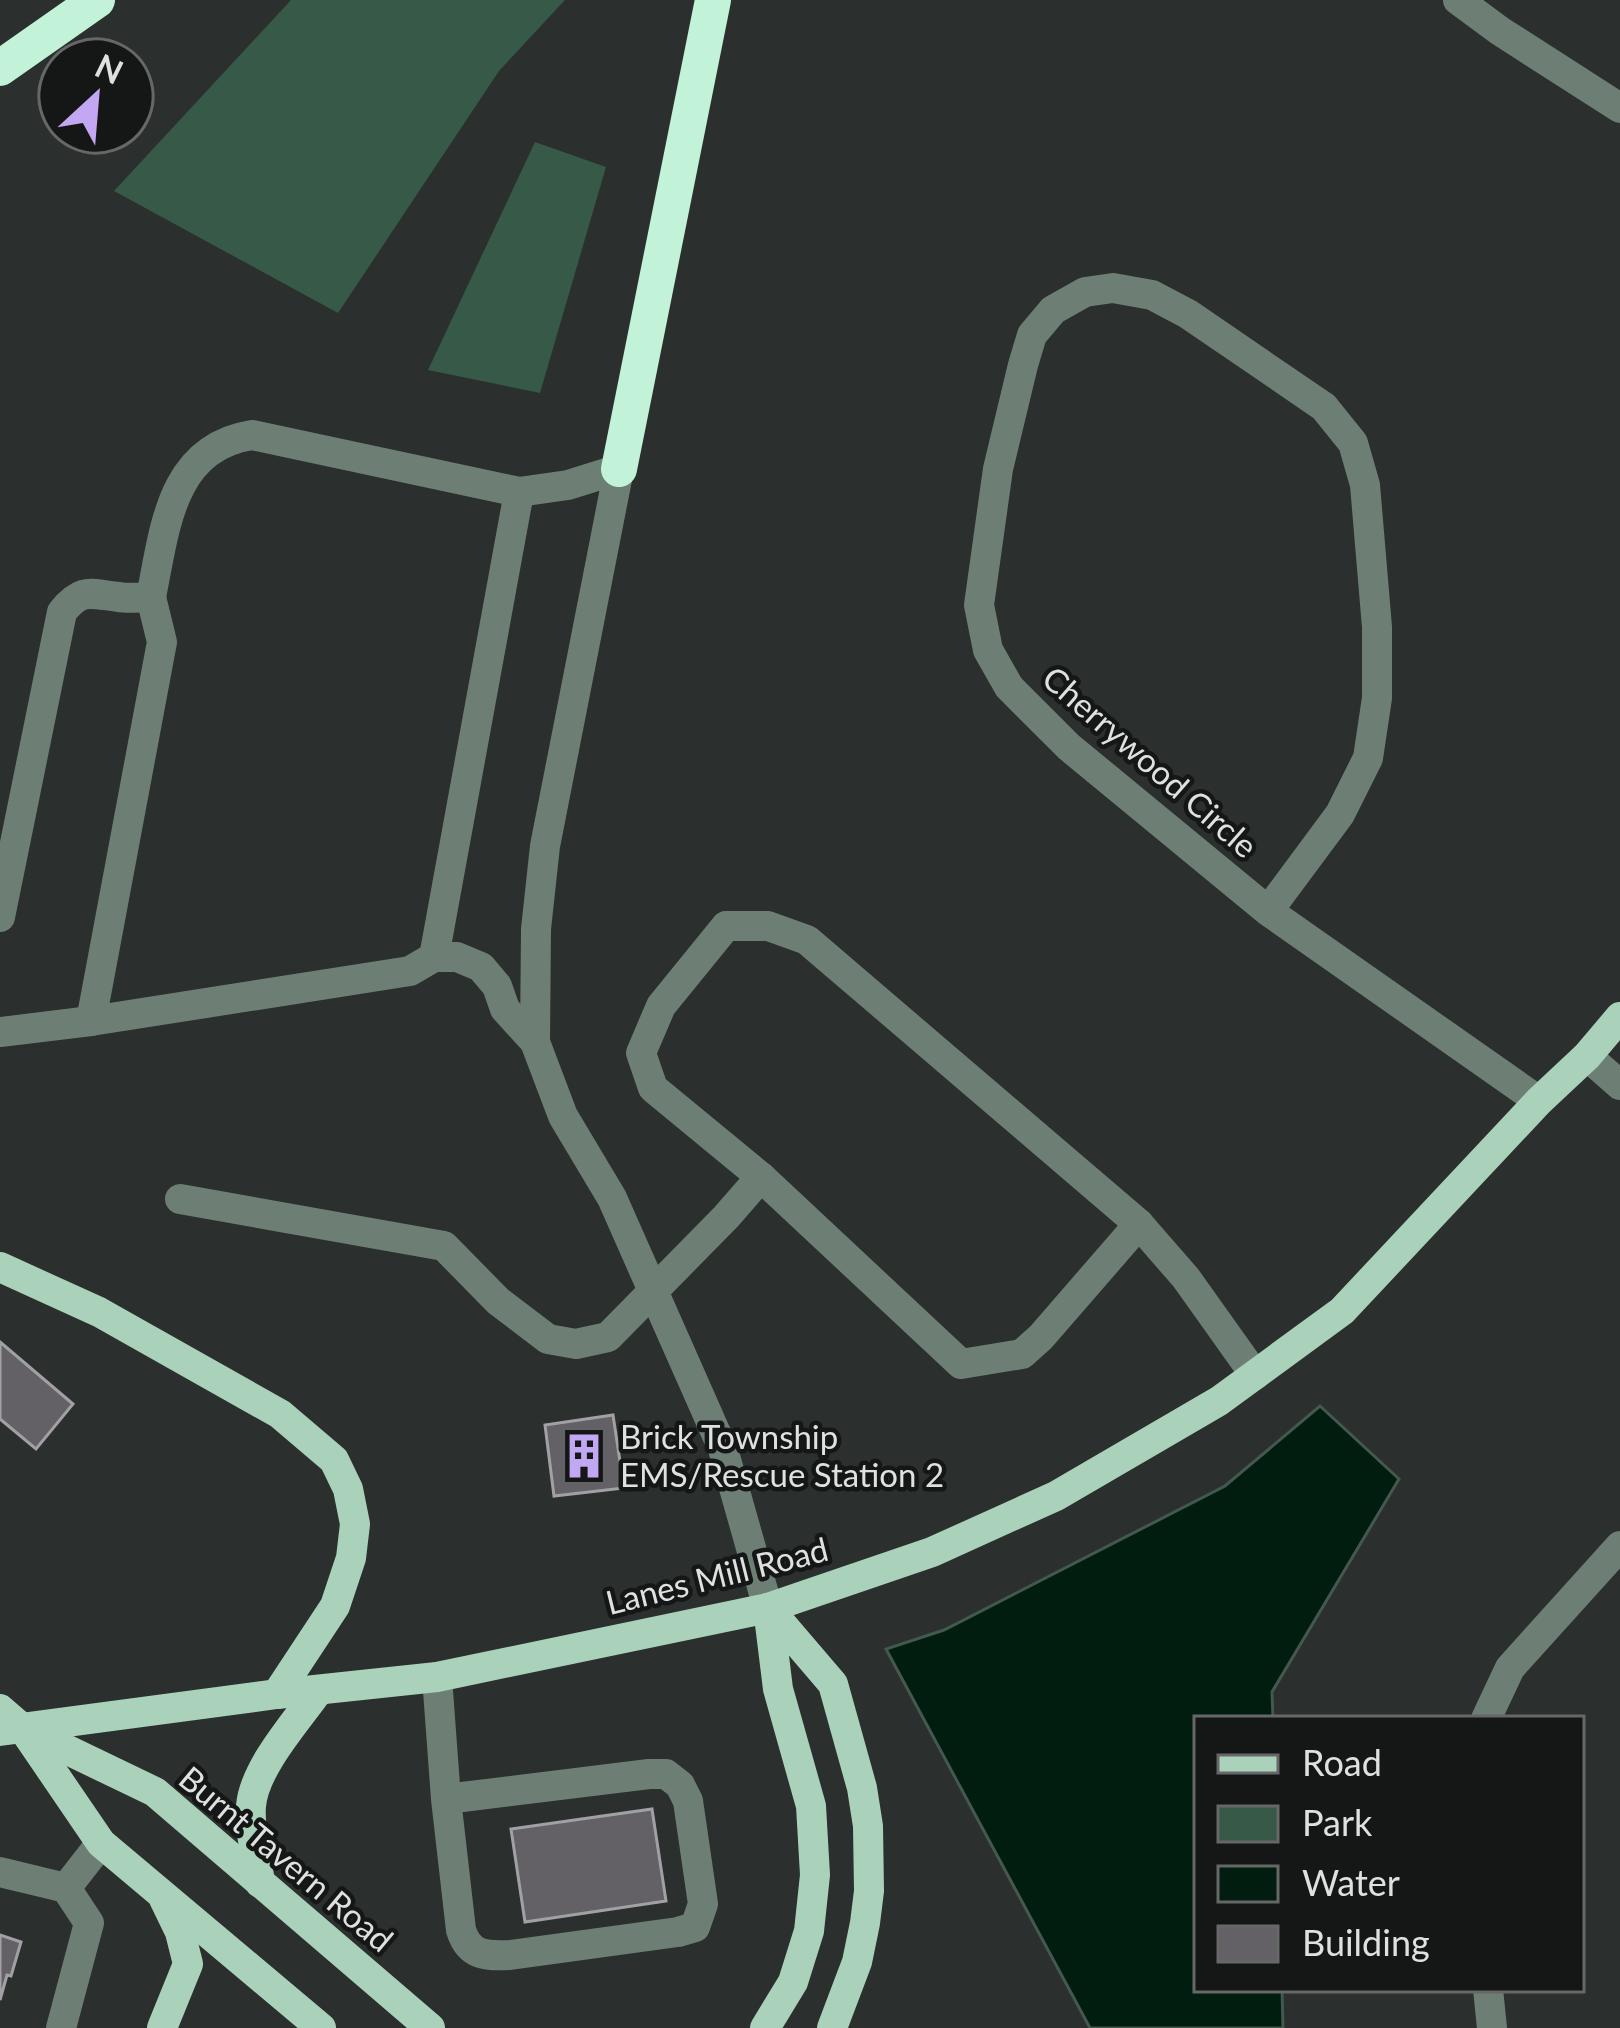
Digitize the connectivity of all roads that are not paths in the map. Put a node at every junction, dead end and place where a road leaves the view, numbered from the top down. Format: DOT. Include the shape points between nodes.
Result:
graph roads {
  1 [pos="97,0"];
  2 [pos="713,0"];
  3 [pos="1458,0"];
  4 [pos="0,68"];
  5 [pos="1620,108"];
  6 [pos="620,469"];
  7 [pos="519,492"];
  8 [pos="151,597"];
  9 [pos="1268,911"];
  10 [pos="0,917"];
  11 [pos="434,957"];
  12 [pos="1620,1017"];
  13 [pos="91,1021"];
  14 [pos="0,1032"];
  15 [pos="535,1042"];
  16 [pos="1587,1056"];
  17 [pos="1620,1085"];
  18 [pos="1539,1101"];
  19 [pos="761,1177"];
  20 [pos="180,1199"];
  21 [pos="1139,1224"];
  22 [pos="0,1267"];
  23 [pos="654,1288"];
  24 [pos="1255,1375"];
  25 [pos="1620,1546"];
  26 [pos="768,1608"];
  27 [pos="437,1677"];
  28 [pos="318,1691"];
  29 [pos="277,1694"];
  30 [pos="1487,1716"];
  31 [pos="7,1723"];
  32 [pos="446,1799"];
  33 [pos="101,1843"];
  34 [pos="0,1872"];
  35 [pos="260,1883"];
  36 [pos="66,1888"];
  37 [pos="162,1894"];
  38 [pos="1488,1992"];
  39 [pos="61,2028"];
  40 [pos="162,2028"];
  41 [pos="321,2028"];
  42 [pos="430,2028"];
  43 [pos="765,2028"];
  44 [pos="832,2028"];
  45 [pos="1492,2028"];
  1 -- 4 [label="highway"];
  2 -- 6 [label="highway"];
  3 -- 5 [label="street"];
  6 -- 7 [label="street"];
  6 -- 15 [label="street" via="545,846"];
  7 -- 8 [label="street" via="252,435 229,439 210,448 181,484"];
  7 -- 11 [label="street"];
  8 -- 10 [label="street" via="91,592 62,612"];
  8 -- 13 [label="street" via="162,642"];
  9 -- 9 [label="street, Cherrywood Circle" via="1340,814 1368,758 1377,627 1365,484 1353,443 1324,407 1189,314 1152,296 1085,292 1053,310 1032,335 1023,365 979,604 988,650 1009,687 1069,748"];
  9 -- 18 [label="street, Cherrywood Circle"];
  11 -- 13 [label="street" via="410,971"];
  11 -- 15 [label="street" via="481,967"];
  12 -- 16 [label="main road, Lanes Mill Road"];
  13 -- 14 [label="street"];
  15 -- 23 [label="street" via="563,1116"];
  16 -- 17 [label="street"];
  16 -- 18 [label="main road, Lanes Mill Road"];
  18 -- 24 [label="main road, Lanes Mill Road" via="1342,1311"];
  19 -- 21 [label="street" via="961,1364 1022,1354"];
  19 -- 21 [label="street" via="653,1088 641,1053 661,1006 726,926 768,926 807,940"];
  19 -- 23 [label="street"];
  20 -- 23 [label="street" via="444,1246 548,1339 608,1337"];
  21 -- 24 [label="street"];
  22 -- 29 [label="main road" via="99,1312 280,1414 334,1460 355,1524 351,1558 335,1606"];
  23 -- 26 [label="street" via="723,1449"];
  24 -- 26 [label="main road, Lanes Mill Road" via="1056,1496 932,1552"];
  25 -- 30 [label="street" via="1510,1668"];
  26 -- 27 [label="main road, Lanes Mill Road"];
  26 -- 43 [label="main road" via="778,1689 811,1806 815,1875 793,1982"];
  26 -- 44 [label="main road" via="833,1684 868,1826 865,1923"];
  27 -- 28 [label="main road, Lanes Mill Road"];
  27 -- 32 [label="street"];
  28 -- 29 [label="main road, Lanes Mill Road"];
  28 -- 35 [label="main road" via="254,1788"];
  29 -- 31 [label="main road, Lanes Mill Road"];
  31 -- 33 [label="main road"];
  31 -- 35 [label="main road, Burnt Tavern Road" via="155,1792"];
  32 -- 32 [label="street" via="461,1930 473,1951 510,1955 695,1927 703,1904 688,1802 666,1774"];
  33 -- 36 [label="street"];
  33 -- 37 [label="main road"];
  34 -- 36 [label="street"];
  35 -- 42 [label="main road, Burnt Tavern Road"];
  36 -- 39 [label="street" via="89,1923"];
  37 -- 40 [label="main road" via="188,1964"];
  37 -- 41 [label="main road"];
  38 -- 45 [label="street"];
}
